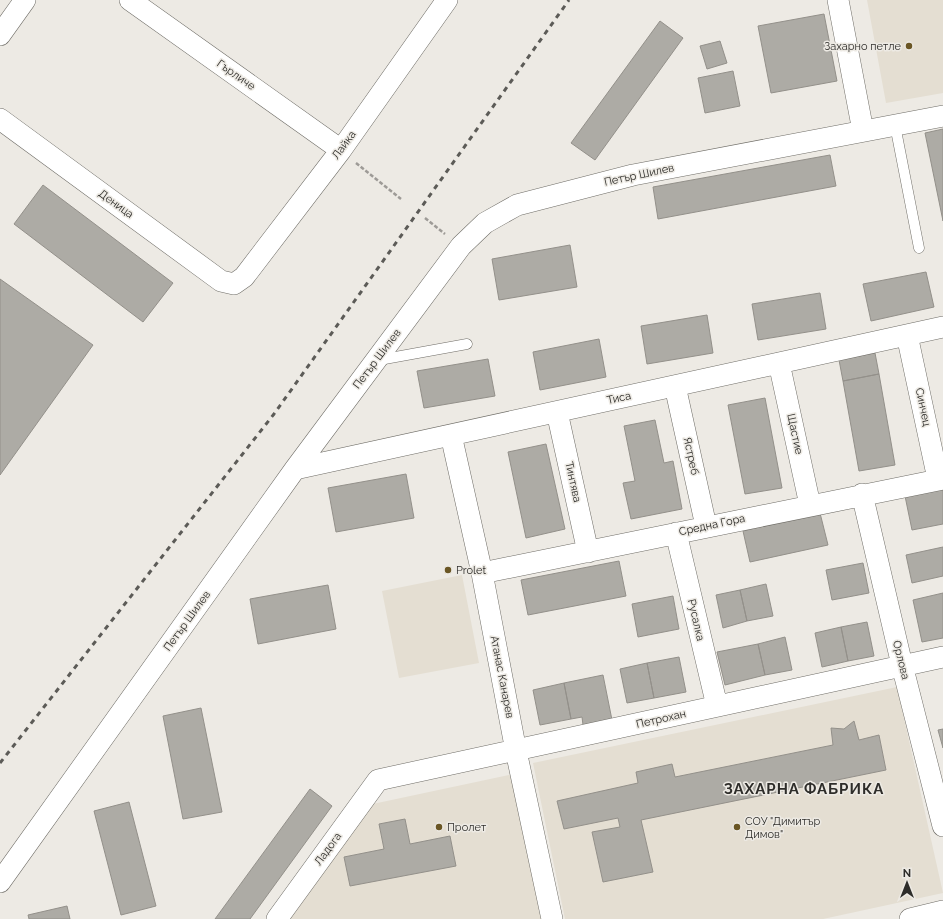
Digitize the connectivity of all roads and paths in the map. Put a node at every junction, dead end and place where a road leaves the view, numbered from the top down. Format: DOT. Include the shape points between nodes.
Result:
graph roads {
  1 [pos="25,0"];
  2 [pos="130,0"];
  3 [pos="838,0"];
  4 [pos="440,2"];
  5 [pos="0,35"];
  6 [pos="943,116"];
  7 [pos="0,119"];
  8 [pos="895,125"];
  9 [pos="863,131"];
  10 [pos="341,150"];
  11 [pos="401,199"];
  12 [pos="425,218"];
  13 [pos="436,227"];
  14 [pos="919,248"];
  15 [pos="234,284"];
  16 [pos="943,327"];
  17 [pos="907,335"];
  18 [pos="467,344"];
  19 [pos="377,360"];
  20 [pos="779,363"];
  21 [pos="675,386"];
  22 [pos="557,412"];
  23 [pos="451,435"];
  24 [pos="295,469"];
  25 [pos="940,479"];
  26 [pos="862,494"];
  27 [pos="810,505"];
  28 [pos="706,526"];
  29 [pos="676,533"];
  30 [pos="588,552"];
  31 [pos="482,573"];
  32 [pos="943,657"];
  33 [pos="902,665"];
  34 [pos="716,706"];
  35 [pos="516,751"];
  36 [pos="378,780"];
  37 [pos="942,817"];
  38 [pos="0,882"];
  39 [pos="943,911"];
  40 [pos="277,919"];
  41 [pos="552,919"];
  42 [pos="910,919"];
  1 -- 5 [label="street"];
  2 -- 10 [label="street, Гърличе"];
  3 -- 9 [label="street"];
  4 -- 10 [label="street, Лайка"];
  6 -- 8 [label="street, Петър Шилев"];
  7 -- 15 [label="street, Деница" via="221,281"];
  8 -- 9 [label="street, Петър Шилев"];
  8 -- 14 [label="lane"];
  9 -- 19 [label="street, Петър Шилев" via="633,174 517,205 486,223 462,246"];
  10 -- 11 [label="path"];
  10 -- 15 [label="street, Лайка" via="244,277"];
  12 -- 13 [label="path"];
  16 -- 17 [label="street, Тиса"];
  17 -- 20 [label="street, Тиса"];
  17 -- 25 [label="street, Синчец"];
  18 -- 19 [label="lane"];
  19 -- 24 [label="street, Петър Шилев"];
  20 -- 21 [label="street, Тиса"];
  20 -- 27 [label="street, Щастие"];
  21 -- 22 [label="street, Тиса"];
  21 -- 28 [label="street, Ястреб"];
  22 -- 23 [label="street, Тиса"];
  22 -- 30 [label="street, Тинтява"];
  23 -- 24 [label="street, Тиса"];
  23 -- 31 [label="street, Атанас Канарев"];
  24 -- 38 [label="street, Петър Шилев"];
  25 -- 26 [label="street, Средна Гора"];
  26 -- 27 [label="street, Средна Гора"];
  26 -- 33 [label="street, Орлова"];
  27 -- 28 [label="street, Средна Гора"];
  28 -- 29 [label="street, Средна Гора"];
  29 -- 30 [label="street, Средна Гора"];
  29 -- 34 [label="street, Русалка"];
  30 -- 31 [label="street, Средна Гора"];
  31 -- 35 [label="street, Атанас Канарев"];
  32 -- 33 [label="street, Петрохан"];
  33 -- 34 [label="street, Петрохан"];
  33 -- 37 [label="street, Орлова"];
  34 -- 35 [label="street, Петрохан"];
  35 -- 36 [label="street, Петрохан"];
  35 -- 41 [label="street, Атанас Канарев"];
  36 -- 40 [label="street, Ладога"];
  39 -- 42 [label="street"];
}
